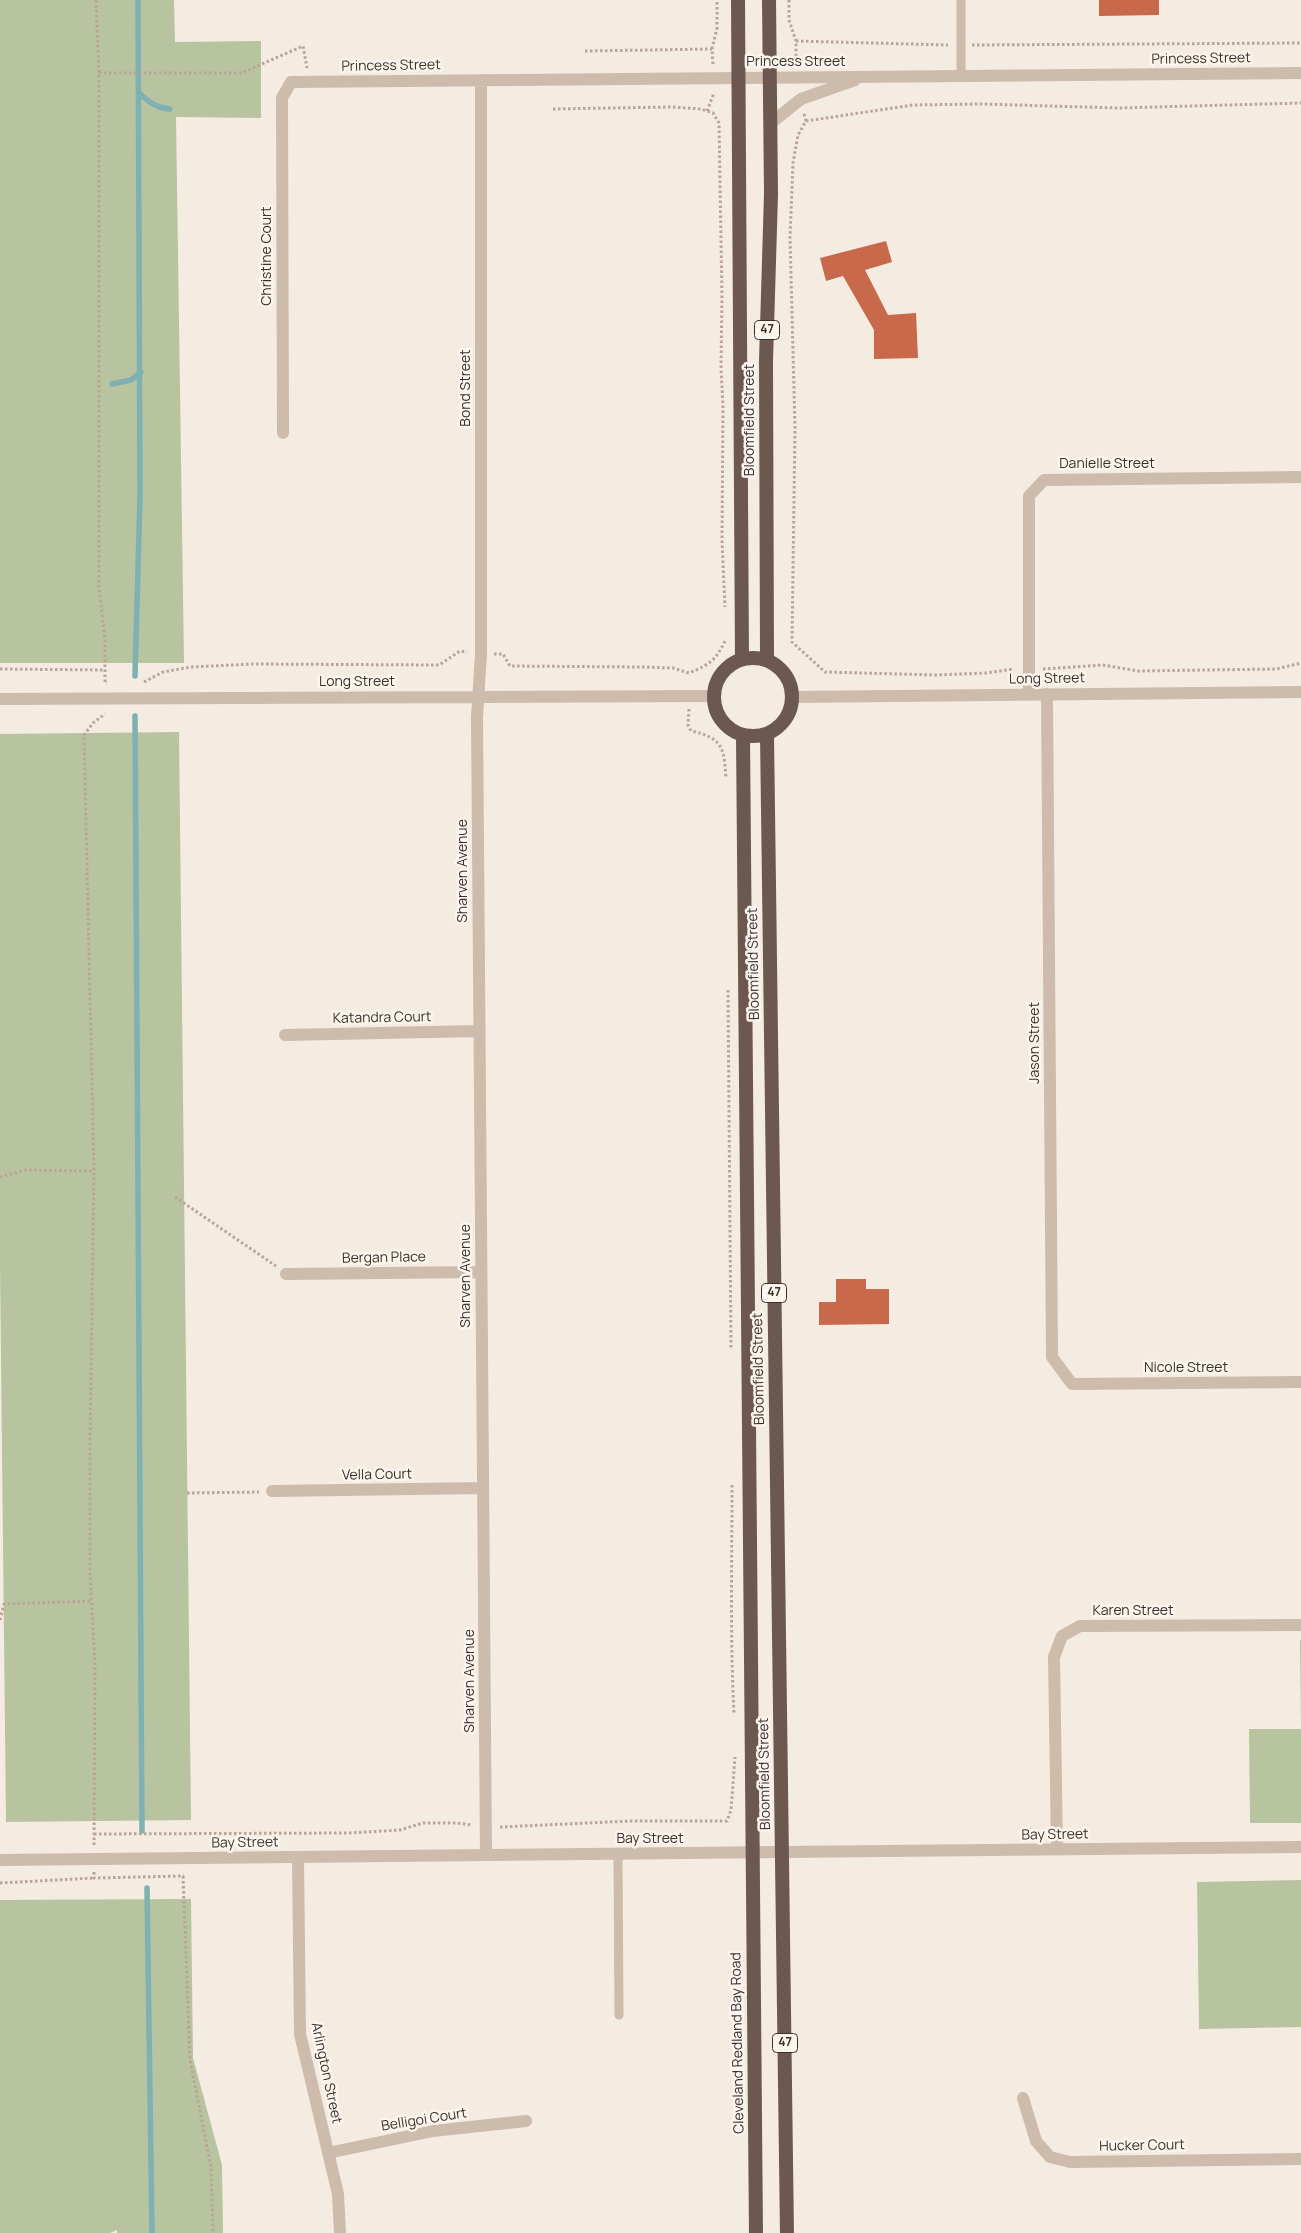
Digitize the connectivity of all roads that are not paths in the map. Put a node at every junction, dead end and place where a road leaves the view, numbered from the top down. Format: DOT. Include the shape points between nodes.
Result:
graph roads {
  1 [pos="738,0"];
  2 [pos="769,0"];
  3 [pos="961,0"];
  4 [pos="1301,73"];
  5 [pos="864,76"];
  6 [pos="961,76"];
  7 [pos="738,77"];
  8 [pos="770,77"];
  9 [pos="481,80"];
  10 [pos="291,82"];
  11 [pos="771,123"];
  12 [pos="283,433"];
  13 [pos="1301,478"];
  14 [pos="742,659"];
  15 [pos="767,660"];
  16 [pos="1301,692"];
  17 [pos="1029,694"];
  18 [pos="1047,694"];
  19 [pos="480,696"];
  20 [pos="713,696"];
  21 [pos="793,697"];
  22 [pos="0,699"];
  23 [pos="767,734"];
  24 [pos="743,736"];
  25 [pos="479,1031"];
  26 [pos="284,1035"];
  27 [pos="481,1272"];
  28 [pos="286,1274"];
  29 [pos="1301,1382"];
  30 [pos="1072,1384"];
  31 [pos="483,1488"];
  32 [pos="272,1491"];
  33 [pos="1301,1625"];
  34 [pos="1301,1847"];
  35 [pos="1057,1850"];
  36 [pos="752,1852"];
  37 [pos="782,1852"];
  38 [pos="618,1854"];
  39 [pos="486,1855"];
  40 [pos="298,1857"];
  41 [pos="0,1860"];
  42 [pos="619,2015"];
  43 [pos="1023,2098"];
  44 [pos="526,2121"];
  45 [pos="328,2153"];
  46 [pos="1301,2159"];
  47 [pos="340,2233"];
  48 [pos="756,2233"];
  49 [pos="787,2233"];
  1 -- 7 [label="highway, Bloomfield Street / 47"];
  2 -- 8 [label="highway, Bloomfield Street / 47"];
  3 -- 6 [label="lane"];
  4 -- 6 [label="street, Princess Street"];
  5 -- 6 [label="street, Princess Street"];
  5 -- 8 [label="street, Princess Street"];
  5 -- 11 [label="street" via="798,101"];
  7 -- 8 [label="street, Princess Street"];
  7 -- 9 [label="street, Princess Street"];
  7 -- 14 [label="highway, Bloomfield Street / 47"];
  8 -- 11 [label="highway, Bloomfield Street / 47"];
  9 -- 10 [label="street, Princess Street"];
  9 -- 19 [label="street, Bond Street"];
  10 -- 12 [label="street, Christine Court" via="282,98"];
  11 -- 15 [label="highway, Bloomfield Street / 47" via="766,361"];
  13 -- 17 [label="street, Danielle Street" via="1044,480 1029,496"];
  14 -- 15 [label="highway"];
  14 -- 20 [label="highway" via="722,673"];
  15 -- 21 [label="highway" via="785,674"];
  16 -- 18 [label="street, Long Street"];
  17 -- 18 [label="street, Long Street"];
  17 -- 21 [label="street, Long Street"];
  18 -- 30 [label="street, Jason Street" via="1052,1357"];
  19 -- 20 [label="street, Long Street"];
  19 -- 22 [label="street, Long Street"];
  19 -- 25 [label="street, Sharven Avenue" via="477,717"];
  20 -- 24 [label="highway" via="721,721"];
  21 -- 23 [label="highway" via="786,720"];
  23 -- 24 [label="highway"];
  23 -- 37 [label="highway, Bloomfield Street / 47"];
  24 -- 36 [label="highway, Bloomfield Street / 47"];
  25 -- 26 [label="street, Katandra Court"];
  25 -- 27 [label="street, Sharven Avenue"];
  27 -- 28 [label="street, Bergan Place"];
  27 -- 31 [label="street, Sharven Avenue"];
  29 -- 30 [label="street, Nicole Street"];
  31 -- 32 [label="street, Vella Court"];
  31 -- 39 [label="street, Sharven Avenue"];
  33 -- 35 [label="street, Karen Street" via="1080,1626 1062,1636 1054,1656"];
  34 -- 35 [label="street, Bay Street"];
  35 -- 37 [label="street, Bay Street"];
  36 -- 37 [label="street, Bay Street"];
  36 -- 38 [label="street, Bay Street"];
  36 -- 48 [label="highway, Cleveland Redland Bay Road / 47"];
  37 -- 49 [label="highway, 47"];
  38 -- 39 [label="street, Bay Street"];
  38 -- 42 [label="lane"];
  39 -- 40 [label="street, Bay Street"];
  40 -- 41 [label="street, Bay Street"];
  40 -- 45 [label="street, Arlington Street" via="300,2034"];
  43 -- 46 [label="street, Hucker Court" via="1036,2141 1050,2157 1070,2162"];
  44 -- 45 [label="street, Belligoi Court" via="433,2131"];
  45 -- 47 [label="street, Arlington Street" via="338,2194"];
}
